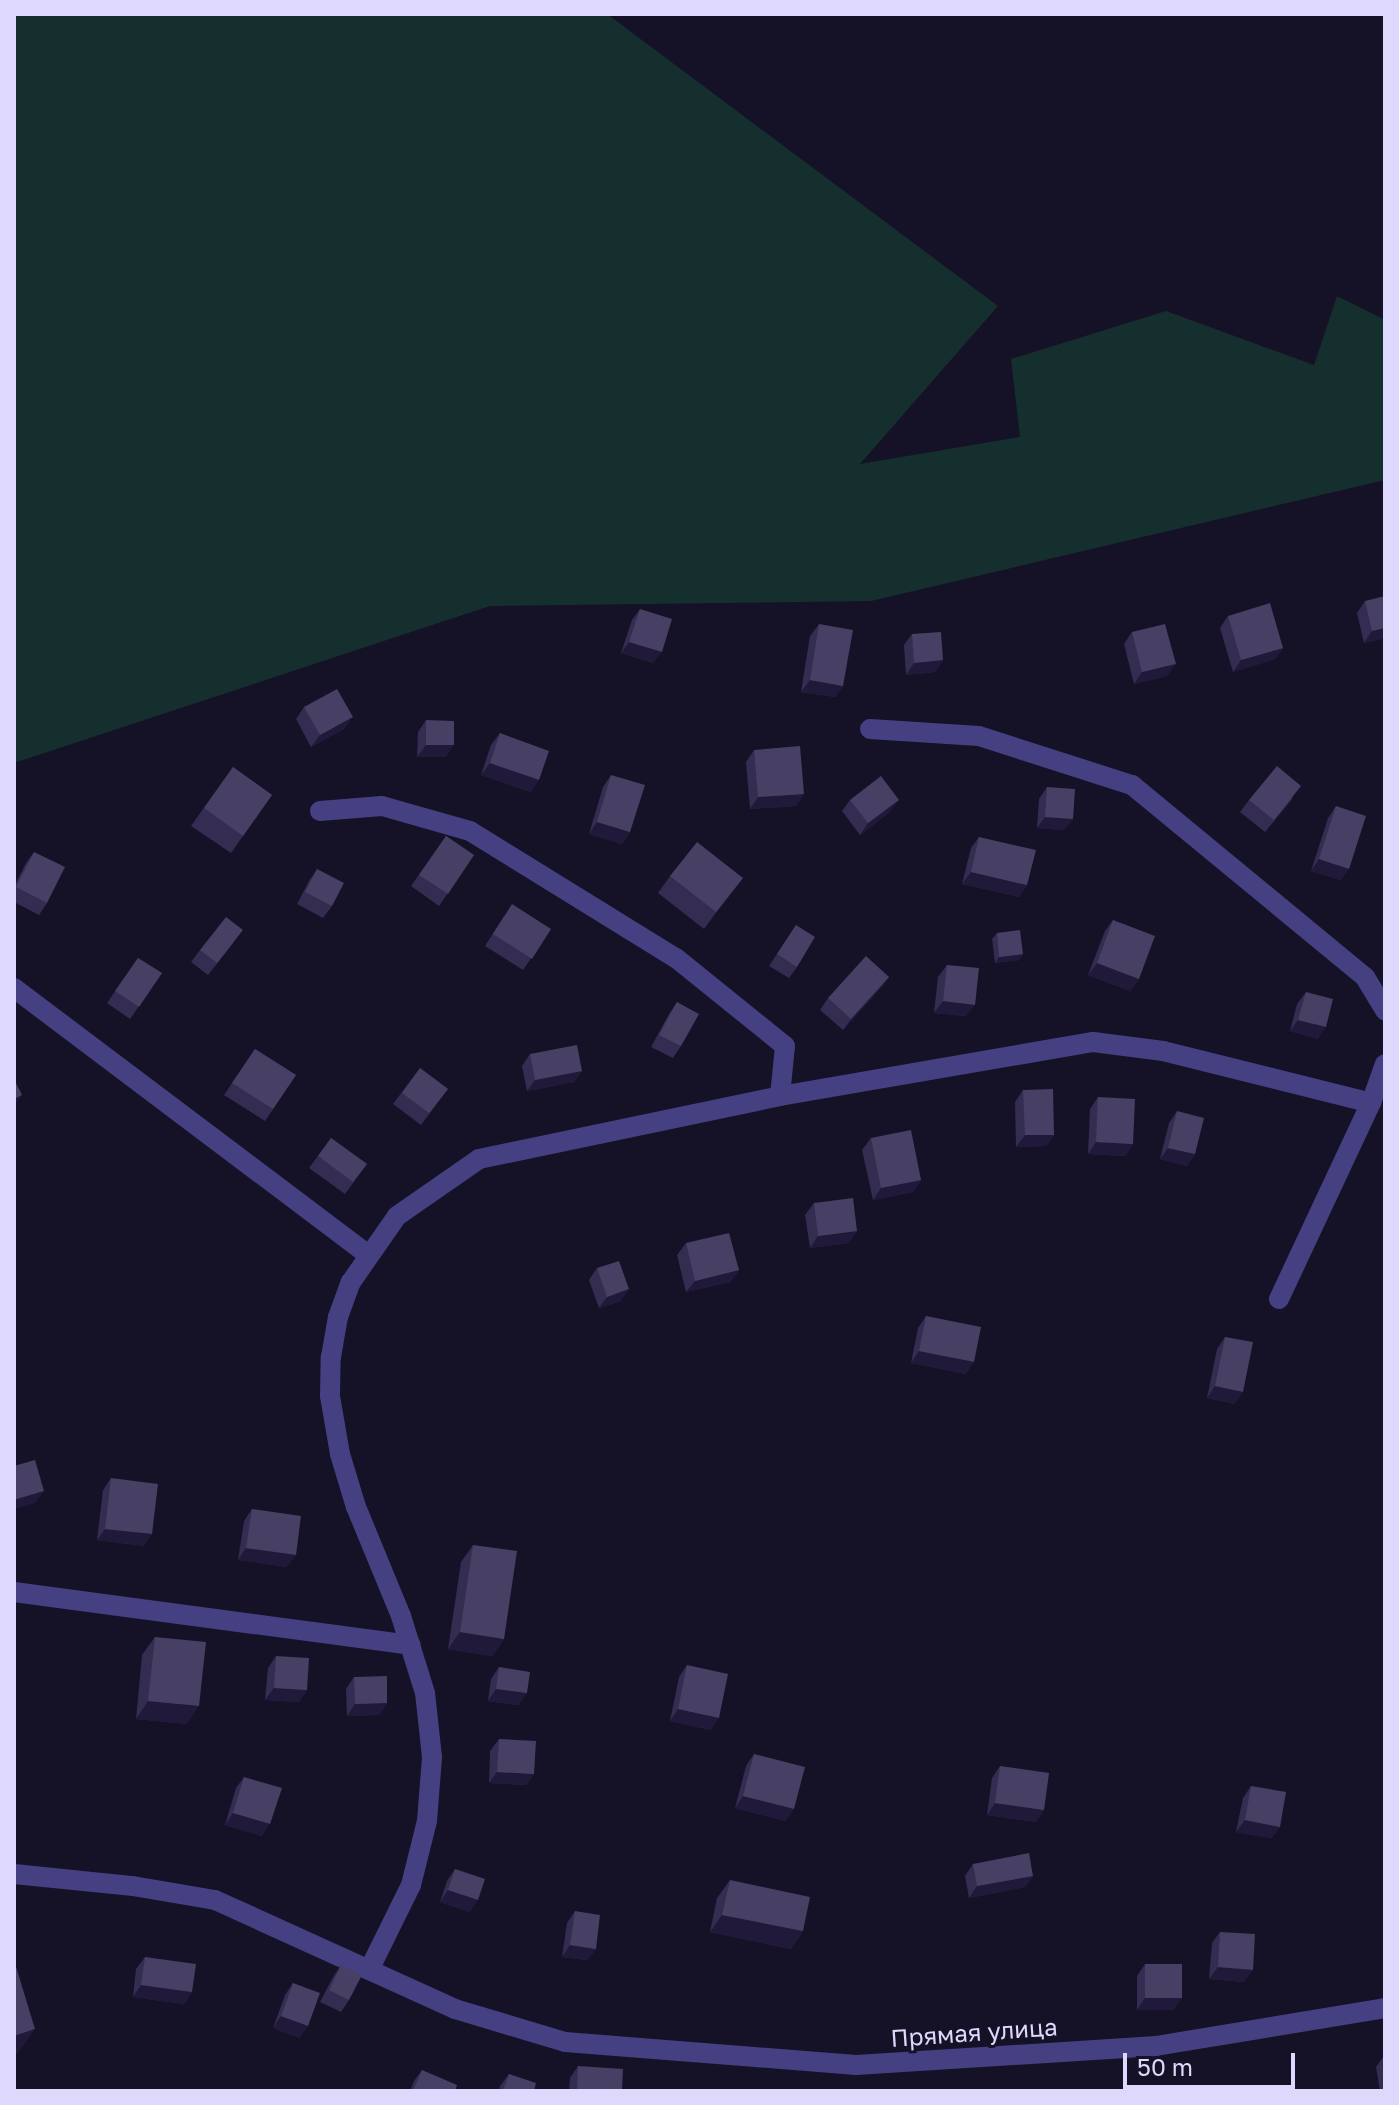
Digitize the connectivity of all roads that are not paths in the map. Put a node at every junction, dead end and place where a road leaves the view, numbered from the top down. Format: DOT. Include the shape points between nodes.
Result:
graph roads {
  1 [pos="870,729"];
  2 [pos="320,811"];
  3 [pos="14,988"];
  4 [pos="1385,1010"];
  5 [pos="1385,1064"];
  6 [pos="780,1096"];
  7 [pos="1371,1103"];
  8 [pos="367,1254"];
  9 [pos="1279,1299"];
  10 [pos="14,1592"];
  11 [pos="410,1645"];
  12 [pos="14,1874"];
  13 [pos="369,1970"];
  14 [pos="1385,2008"];
  1 -- 4 [label="street" via="979,736 1132,785 1365,977"];
  2 -- 6 [label="street" via="382,806 470,831 663,950 785,1046"];
  3 -- 8 [label="street"];
  5 -- 7 [label="street"];
  6 -- 7 [label="street" via="1093,1042 1163,1051"];
  6 -- 8 [label="street" via="479,1159 397,1216"];
  7 -- 9 [label="street"];
  8 -- 11 [label="street" via="338,1317 330,1396 356,1507"];
  10 -- 11 [label="street"];
  11 -- 13 [label="street" via="425,1693 432,1757 427,1821 411,1885"];
  12 -- 13 [label="street, Прямая улица" via="215,1900"];
  13 -- 14 [label="street, Прямая улица" via="455,2009 565,2042 856,2065 1156,2046"];
}
